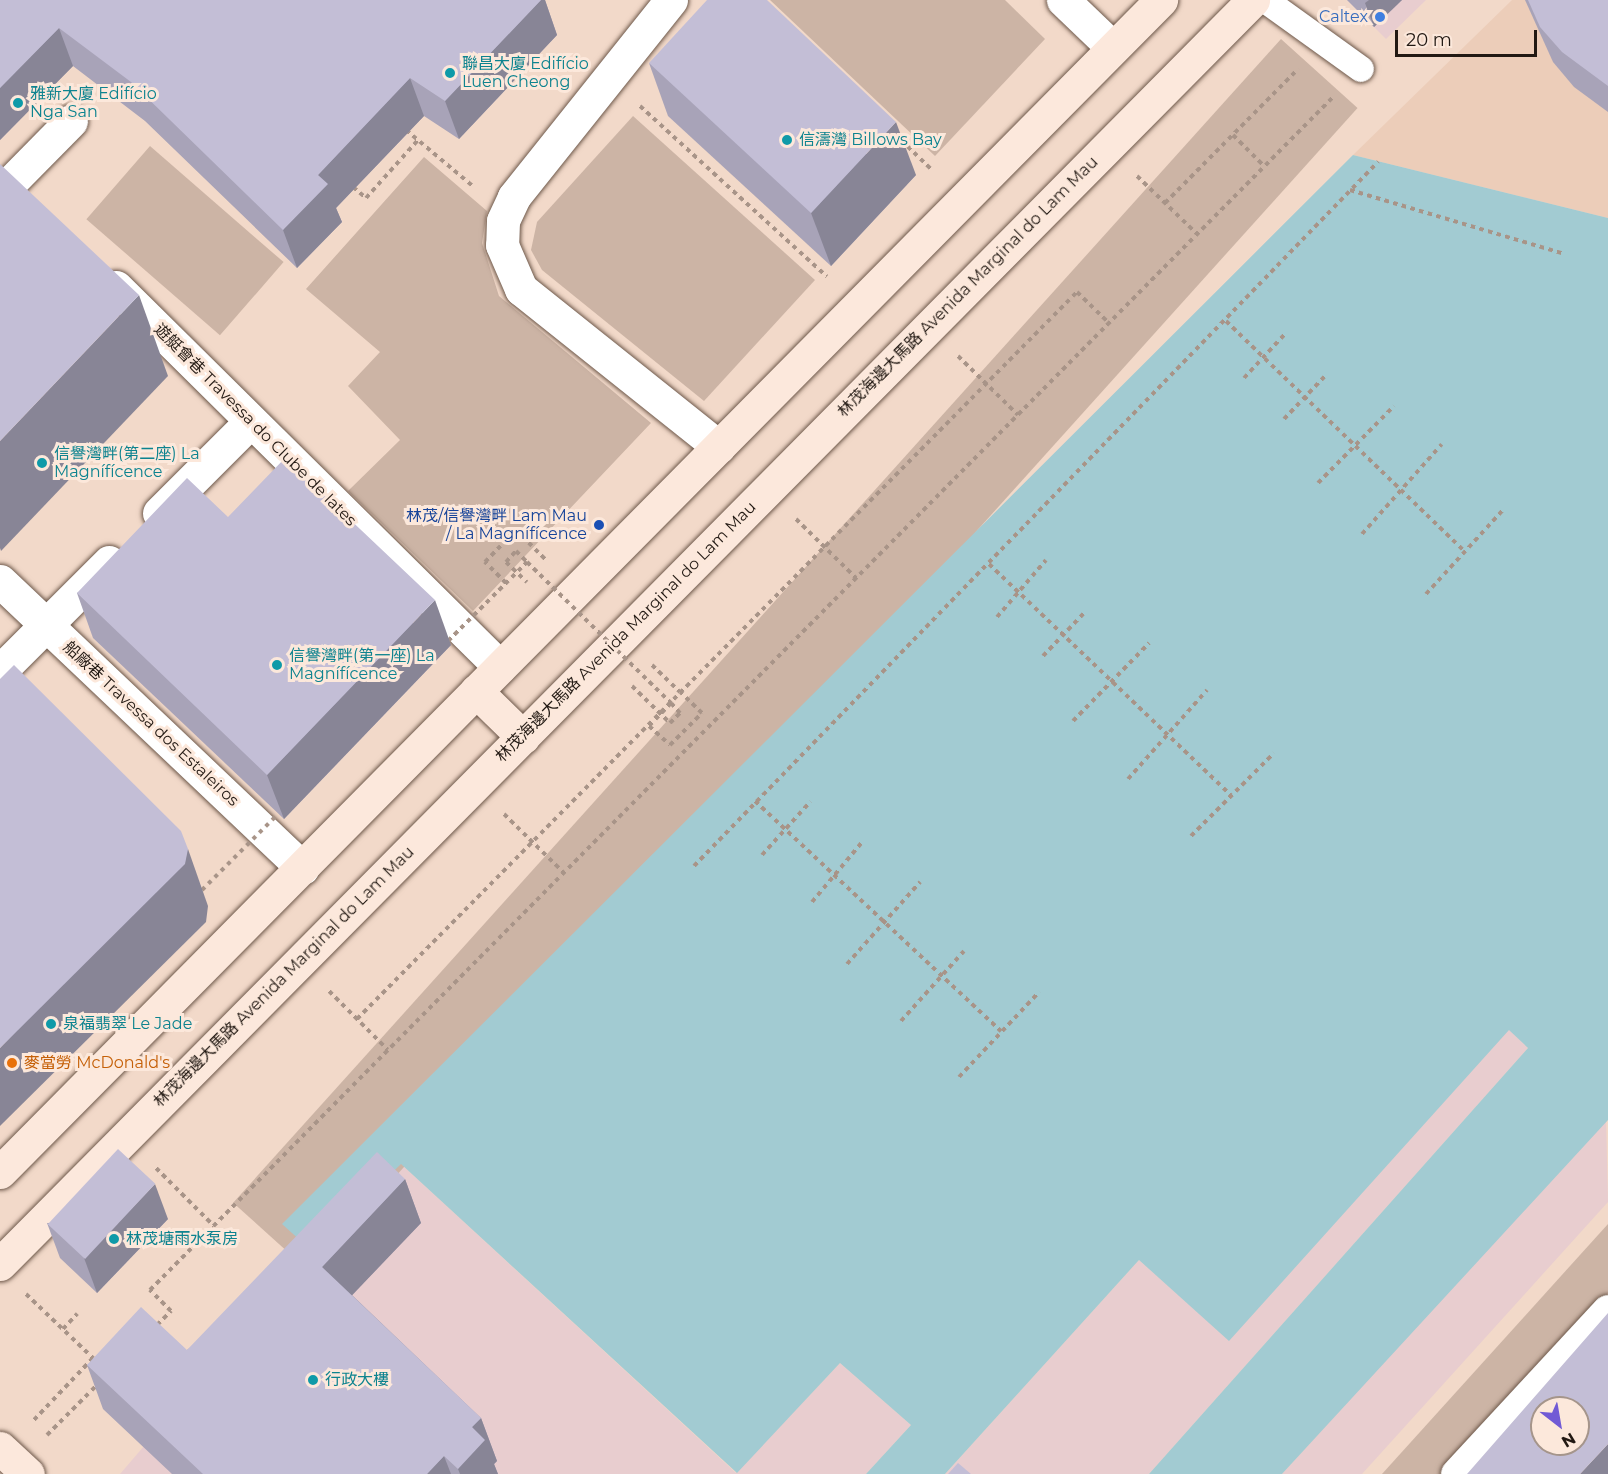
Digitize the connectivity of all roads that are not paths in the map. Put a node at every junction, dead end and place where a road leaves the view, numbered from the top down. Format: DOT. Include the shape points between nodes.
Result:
graph roads {
  1 [pos="671,0"];
  2 [pos="1064,0"];
  3 [pos="1161,0"];
  4 [pos="1253,0"];
  5 [pos="1265,0"];
  6 [pos="1113,48"];
  7 [pos="1361,69"];
  8 [pos="71,120"];
  9 [pos="5,187"];
  10 [pos="35,207"];
  11 [pos="93,265"];
  12 [pos="251,421"];
  13 [pos="719,447"];
  14 [pos="0,581"];
  15 [pos="46,625"];
  16 [pos="500,668"];
  17 [pos="0,671"];
  18 [pos="476,691"];
  19 [pos="523,737"];
  20 [pos="302,867"];
  21 [pos="0,1172"];
  22 [pos="0,1264"];
  23 [pos="1608,1311"];
  24 [pos="1457,1474"];
  1 -- 13 [label="street" via="514,197 506,214 502,245 521,289"];
  2 -- 6 [label="street"];
  3 -- 6 [label="main road"];
  4 -- 19 [label="main road, 林茂海邊大馬路 Avenida Marginal do Lam Mau"];
  5 -- 7 [label="lane"];
  6 -- 13 [label="main road"];
  8 -- 9 [label="street"];
  9 -- 10 [label="street"];
  11 -- 12 [label="street, 遊艇會巷 Travessa do Clube de Iates"];
  12 -- 15 [label="street"];
  12 -- 16 [label="street, 遊艇會巷 Travessa do Clube de Iates"];
  13 -- 16 [label="main road"];
  14 -- 15 [label="street, 船廠巷 Travessa dos Estaleiros"];
  15 -- 17 [label="street"];
  15 -- 20 [label="street, 船廠巷 Travessa dos Estaleiros"];
  16 -- 18 [label="main road"];
  18 -- 19 [label="main road"];
  18 -- 20 [label="main road"];
  19 -- 22 [label="main road, 林茂海邊大馬路 Avenida Marginal do Lam Mau"];
  20 -- 21 [label="main road"];
  23 -- 24 [label="street"];
}
